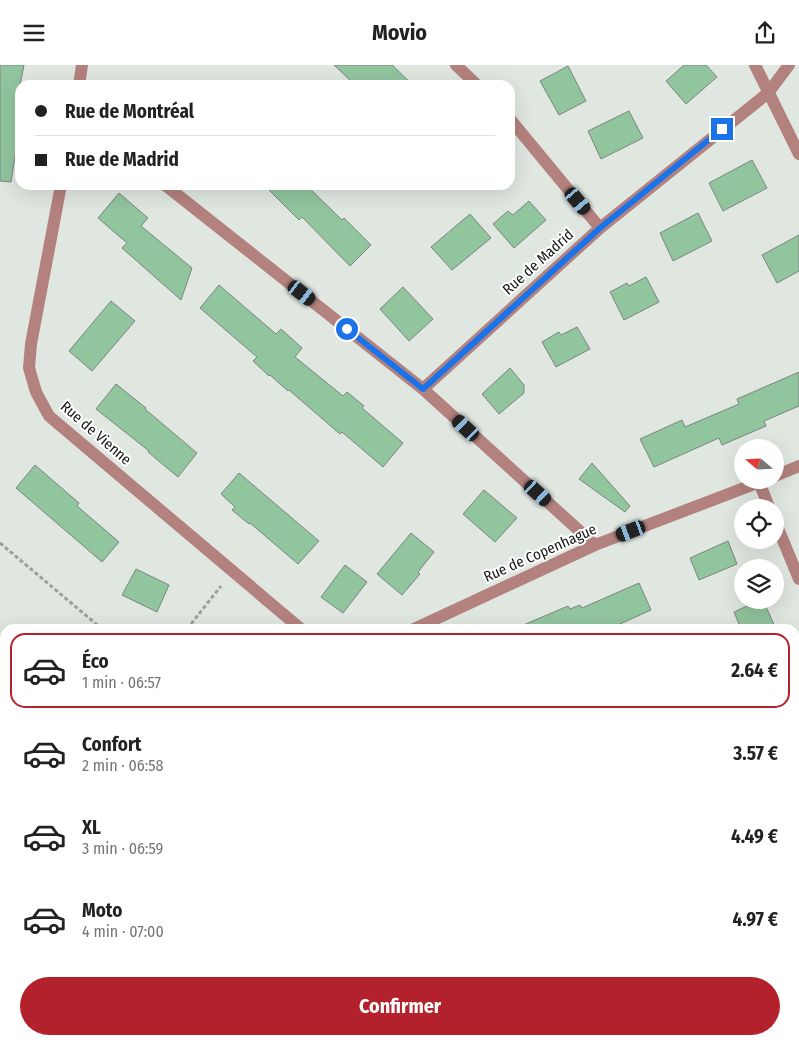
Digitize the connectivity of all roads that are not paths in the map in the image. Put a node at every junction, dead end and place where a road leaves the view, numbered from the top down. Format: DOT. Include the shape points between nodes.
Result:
graph roads {
  1 [pos="82,65"];
  2 [pos="456,65"];
  3 [pos="755,65"];
  4 [pos="789,65"];
  5 [pos="80,80"];
  6 [pos="472,80"];
  7 [pos="768,93"];
  8 [pos="515,125"];
  9 [pos="799,155"];
  10 [pos="60,190"];
  11 [pos="171,190"];
  12 [pos="600,228"];
  13 [pos="423,389"];
  14 [pos="799,466"];
  15 [pos="784,472"];
  16 [pos="741,489"];
  17 [pos="784,543"];
  18 [pos="595,545"];
  19 [pos="799,579"];
  20 [pos="295,624"];
  21 [pos="425,624"];
  1 -- 5 [label="street"];
  2 -- 6 [label="street"];
  3 -- 7 [label="street"];
  4 -- 7 [label="street, Rue de Madrid"];
  7 -- 9 [label="street"];
  7 -- 12 [label="street, Rue de Madrid"];
  8 -- 12 [label="street"];
  10 -- 20 [label="street, Rue de Vienne" via="31,344 29,368 36,392 49,416"];
  11 -- 13 [label="street"];
  12 -- 13 [label="street, Rue de Madrid"];
  13 -- 18 [label="street"];
  14 -- 15 [label="street"];
  16 -- 18 [label="street, Rue de Copenhague"];
  17 -- 19 [label="street"];
  18 -- 21 [label="street, Rue de Copenhague"];
}
